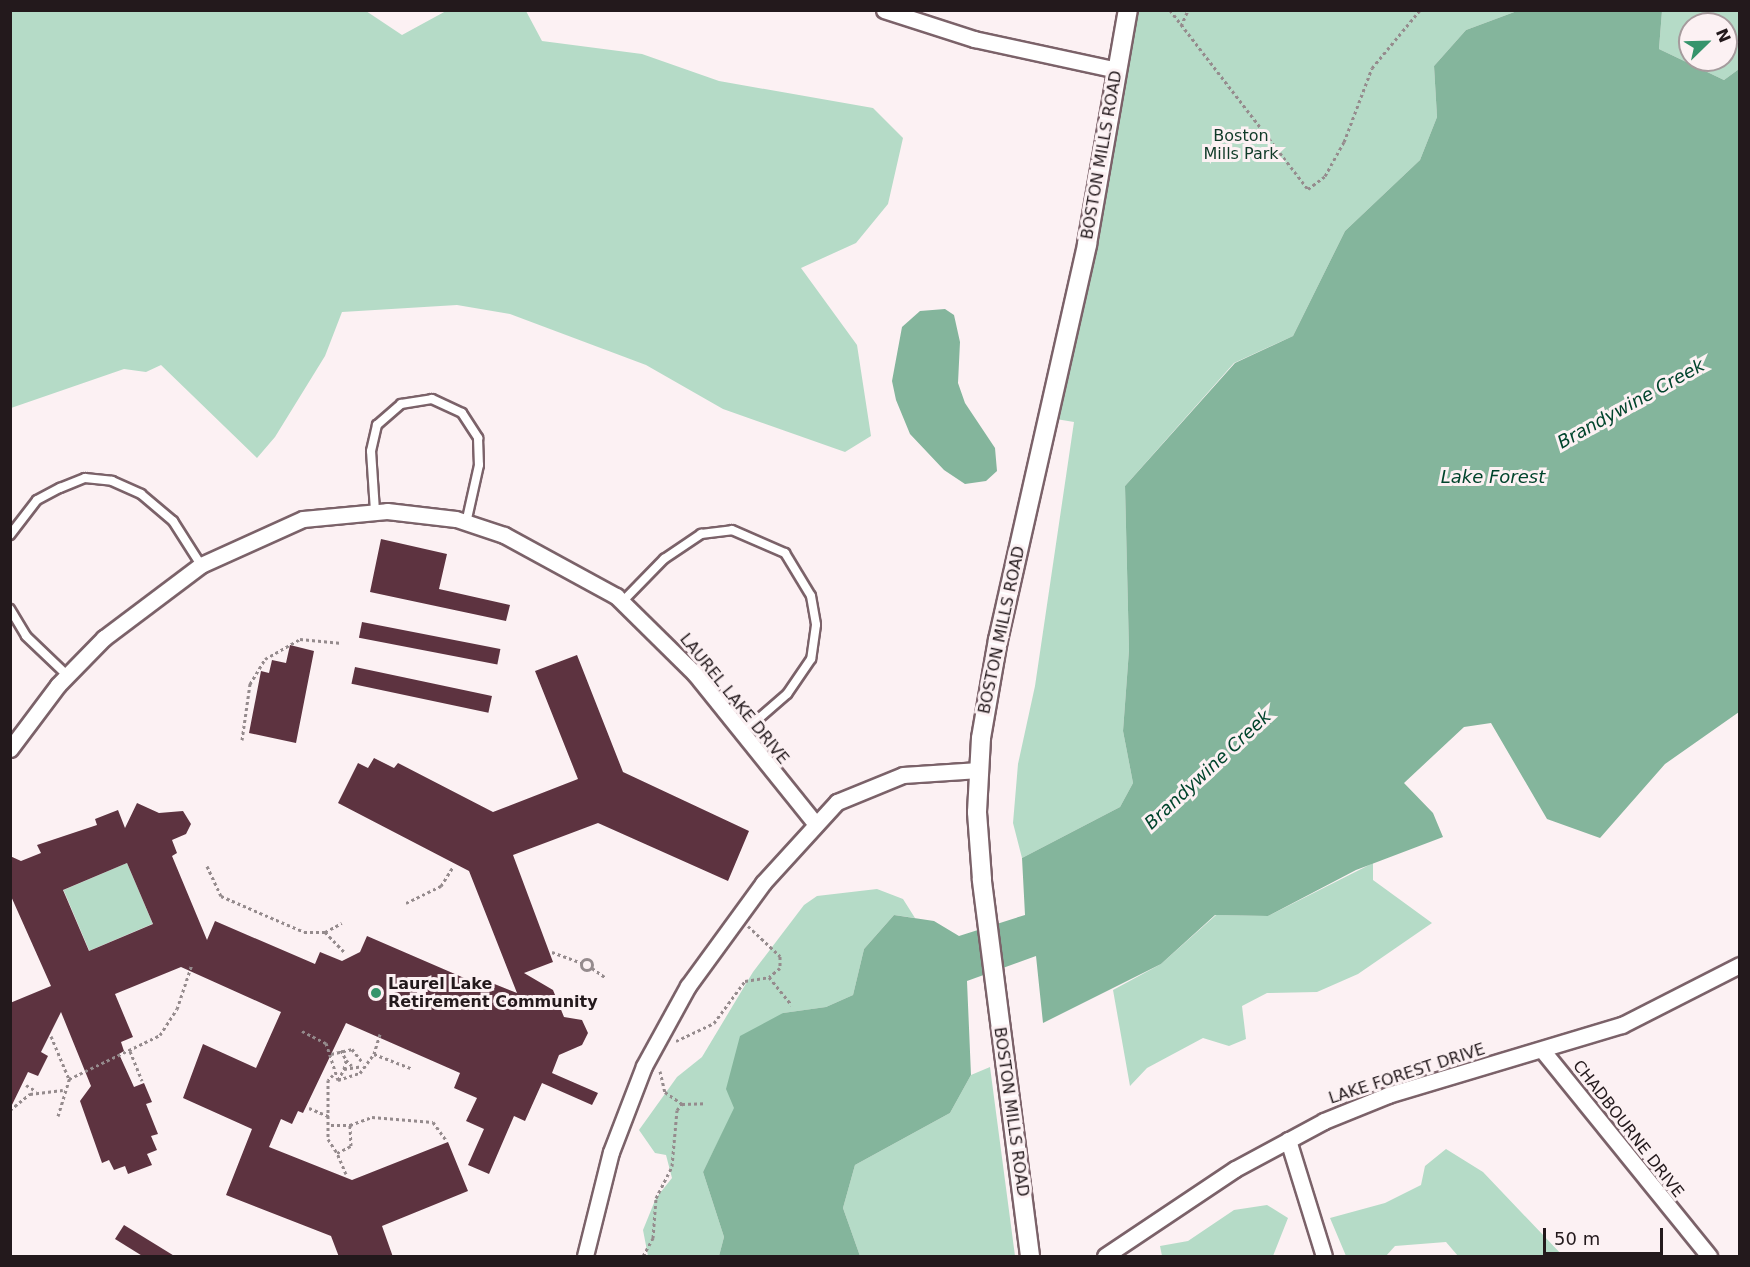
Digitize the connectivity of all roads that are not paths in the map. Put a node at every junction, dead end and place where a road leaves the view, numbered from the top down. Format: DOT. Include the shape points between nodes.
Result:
graph roads {
  1 [pos="884,10"];
  2 [pos="1128,10"];
  3 [pos="1117,70"];
  4 [pos="375,511"];
  5 [pos="466,523"];
  6 [pos="10,535"];
  7 [pos="201,565"];
  8 [pos="623,601"];
  9 [pos="10,609"];
  10 [pos="67,675"];
  11 [pos="739,735"];
  12 [pos="10,749"];
  13 [pos="979,770"];
  14 [pos="814,822"];
  15 [pos="1740,965"];
  16 [pos="1543,1051"];
  17 [pos="1288,1140"];
  18 [pos="585,1257"];
  19 [pos="1030,1257"];
  20 [pos="1105,1257"];
  21 [pos="1324,1257"];
  22 [pos="1709,1257"];
  1 -- 3 [label="street" via="974,39"];
  2 -- 3 [label="street, BOSTON MILLS ROAD"];
  3 -- 13 [label="street, BOSTON MILLS ROAD" via="1087,244 987,694"];
  4 -- 5 [label="street, LAUREL LAKE DRIVE"];
  4 -- 5 [label="lane" via="371,451 377,425 401,404 432,399 462,413 478,438 479,465"];
  4 -- 7 [label="street, LAUREL LAKE DRIVE" via="286,524"];
  5 -- 8 [label="street, LAUREL LAKE DRIVE" via="525,544"];
  6 -- 7 [label="lane" via="37,500 60,488 85,478 112,482 141,494 173,521"];
  7 -- 10 [label="street, LAUREL LAKE DRIVE" via="133,612"];
  8 -- 11 [label="street, LAUREL LAKE DRIVE" via="695,674"];
  8 -- 11 [label="lane" via="678,547 717,530 759,537 794,562 814,612 811,659 787,694"];
  9 -- 10 [label="lane" via="26,636"];
  10 -- 12 [label="street, LAUREL LAKE DRIVE"];
  11 -- 14 [label="street, LAUREL LAKE DRIVE"];
  13 -- 14 [label="street" via="903,775 837,802"];
  13 -- 19 [label="street, BOSTON MILLS ROAD" via="982,879"];
  14 -- 18 [label="street" via="735,918 657,1042 611,1152"];
  15 -- 16 [label="street, LAKE FOREST DRIVE" via="1622,1025"];
  16 -- 17 [label="street, LAKE FOREST DRIVE" via="1356,1106"];
  16 -- 22 [label="street, CHADBOURNE DRIVE"];
  17 -- 20 [label="street, LAKE FOREST DRIVE"];
  17 -- 21 [label="street"];
}
